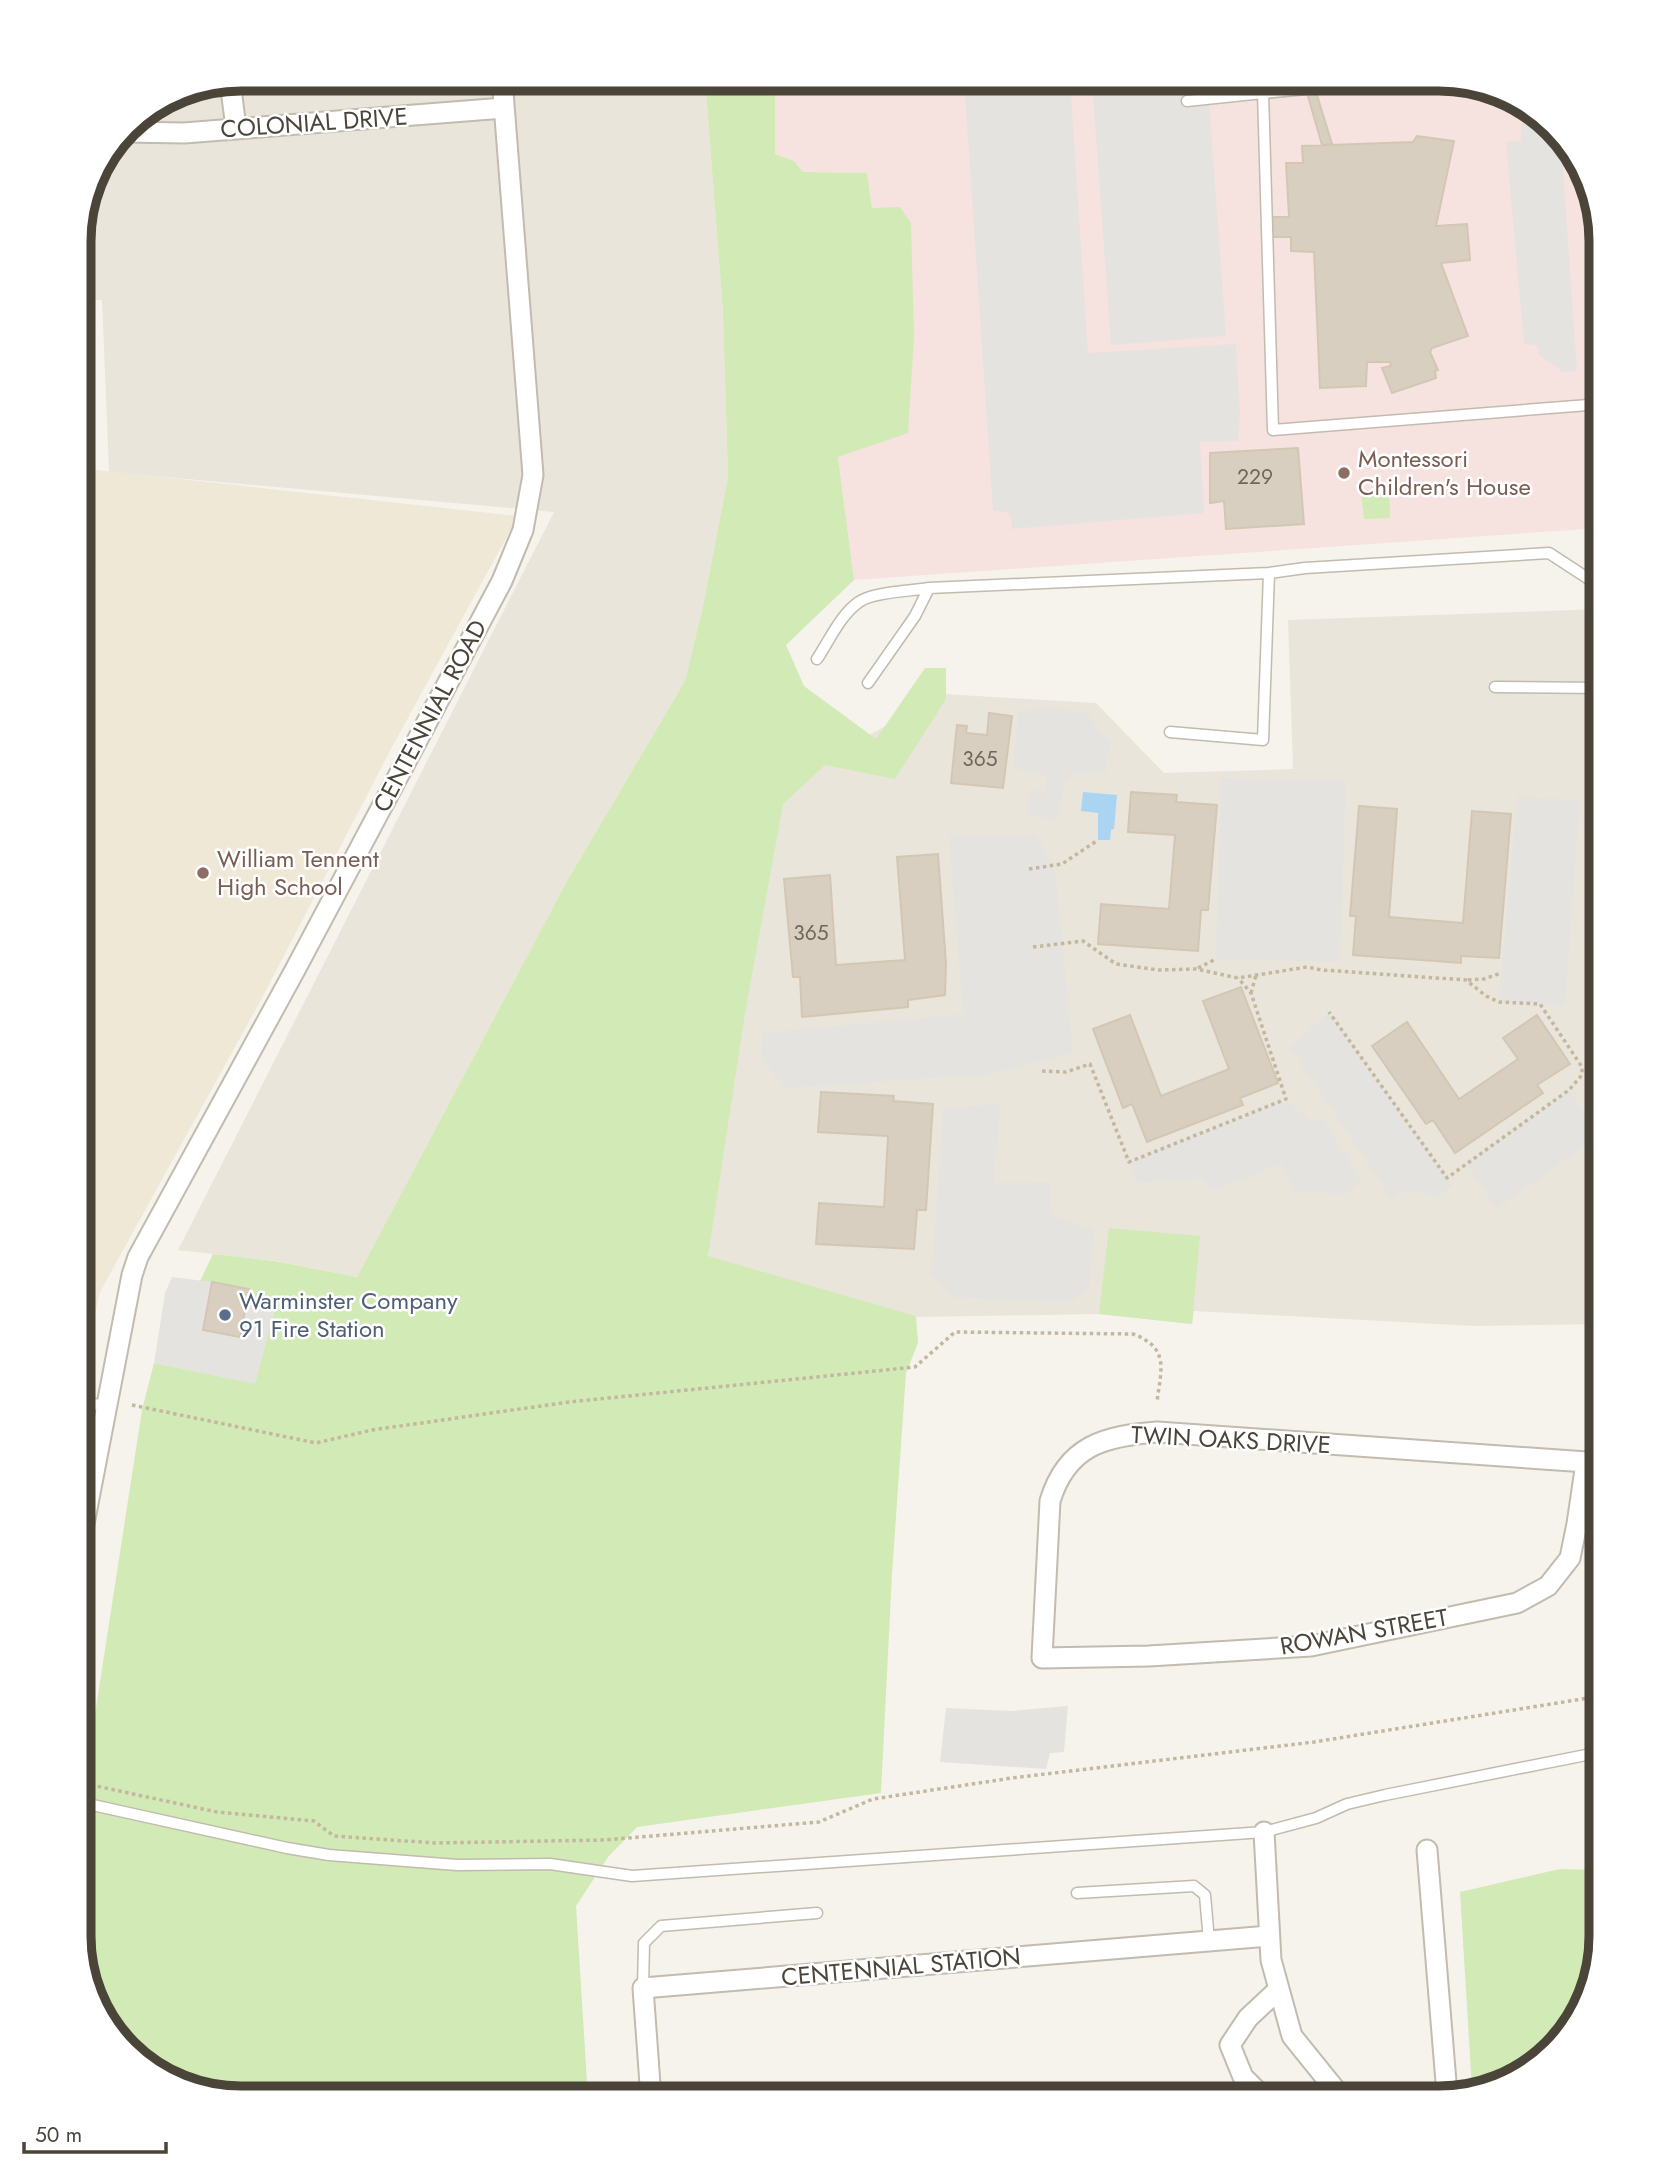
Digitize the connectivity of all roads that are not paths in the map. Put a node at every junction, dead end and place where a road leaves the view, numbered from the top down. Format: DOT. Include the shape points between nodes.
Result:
graph roads {
  1 [pos="231,91"];
  2 [pos="503,91"];
  3 [pos="1282,91"];
  4 [pos="1263,93"];
  5 [pos="1187,101"];
  6 [pos="505,108"];
  7 [pos="236,128"];
  8 [pos="138,132"];
  9 [pos="1589,405"];
  10 [pos="1269,573"];
  11 [pos="1589,579"];
  12 [pos="929,588"];
  13 [pos="817,659"];
  14 [pos="868,683"];
  15 [pos="1495,687"];
  16 [pos="1589,688"];
  17 [pos="1170,732"];
  18 [pos="91,1404"];
  19 [pos="107,1406"];
  20 [pos="91,1437"];
  21 [pos="100,1440"];
  22 [pos="1589,1463"];
  23 [pos="1589,1481"];
  24 [pos="91,1487"];
  25 [pos="1042,1658"];
  26 [pos="1589,1754"];
  27 [pos="91,1805"];
  28 [pos="1264,1832"];
  29 [pos="1427,1850"];
  30 [pos="1077,1893"];
  31 [pos="817,1913"];
  32 [pos="1269,1936"];
  33 [pos="1209,1941"];
  34 [pos="643,1988"];
  35 [pos="1278,1990"];
  36 [pos="650,2086"];
  37 [pos="1252,2086"];
  38 [pos="1334,2086"];
  39 [pos="1445,2086"];
  1 -- 7 [label="street"];
  2 -- 6 [label="street, CENTENNIAL ROAD"];
  3 -- 4 [label="lane"];
  4 -- 5 [label="lane"];
  4 -- 9 [label="lane" via="1273,430"];
  6 -- 7 [label="street, COLONIAL DRIVE"];
  6 -- 19 [label="street, CENTENNIAL ROAD" via="533,475 523,530 502,581 138,1258"];
  7 -- 8 [label="street, COLONIAL DRIVE"];
  10 -- 11 [label="lane" via="1549,553"];
  10 -- 12 [label="lane"];
  10 -- 17 [label="lane" via="1263,740"];
  12 -- 13 [label="lane" via="859,601"];
  12 -- 14 [label="lane"];
  15 -- 16 [label="lane"];
  18 -- 19 [label="lane"];
  19 -- 21 [label="street, CENTENNIAL ROAD"];
  20 -- 21 [label="lane"];
  21 -- 24 [label="street, CENTENNIAL ROAD"];
  22 -- 25 [label="street, TWIN OAKS DRIVE" via="1157,1432 1120,1435 1094,1444 1074,1458 1056,1481 1050,1501"];
  23 -- 25 [label="street, ROWAN STREET" via="1570,1558 1548,1586 1517,1603 1311,1646"];
  26 -- 28 [label="lane" via="1385,1795"];
  27 -- 28 [label="lane" via="329,1855 457,1865 550,1864 632,1876"];
  28 -- 32 [label="street"];
  29 -- 39 [label="street"];
  30 -- 33 [label="lane" via="1194,1886 1205,1895"];
  31 -- 34 [label="lane" via="661,1926 643,1943"];
  32 -- 33 [label="street, CENTENNIAL STATION"];
  32 -- 35 [label="street"];
  33 -- 34 [label="street, CENTENNIAL STATION"];
  34 -- 36 [label="street"];
  35 -- 37 [label="street" via="1248,2018 1230,2045 1243,2077"];
  35 -- 38 [label="street" via="1292,2036"];
}
